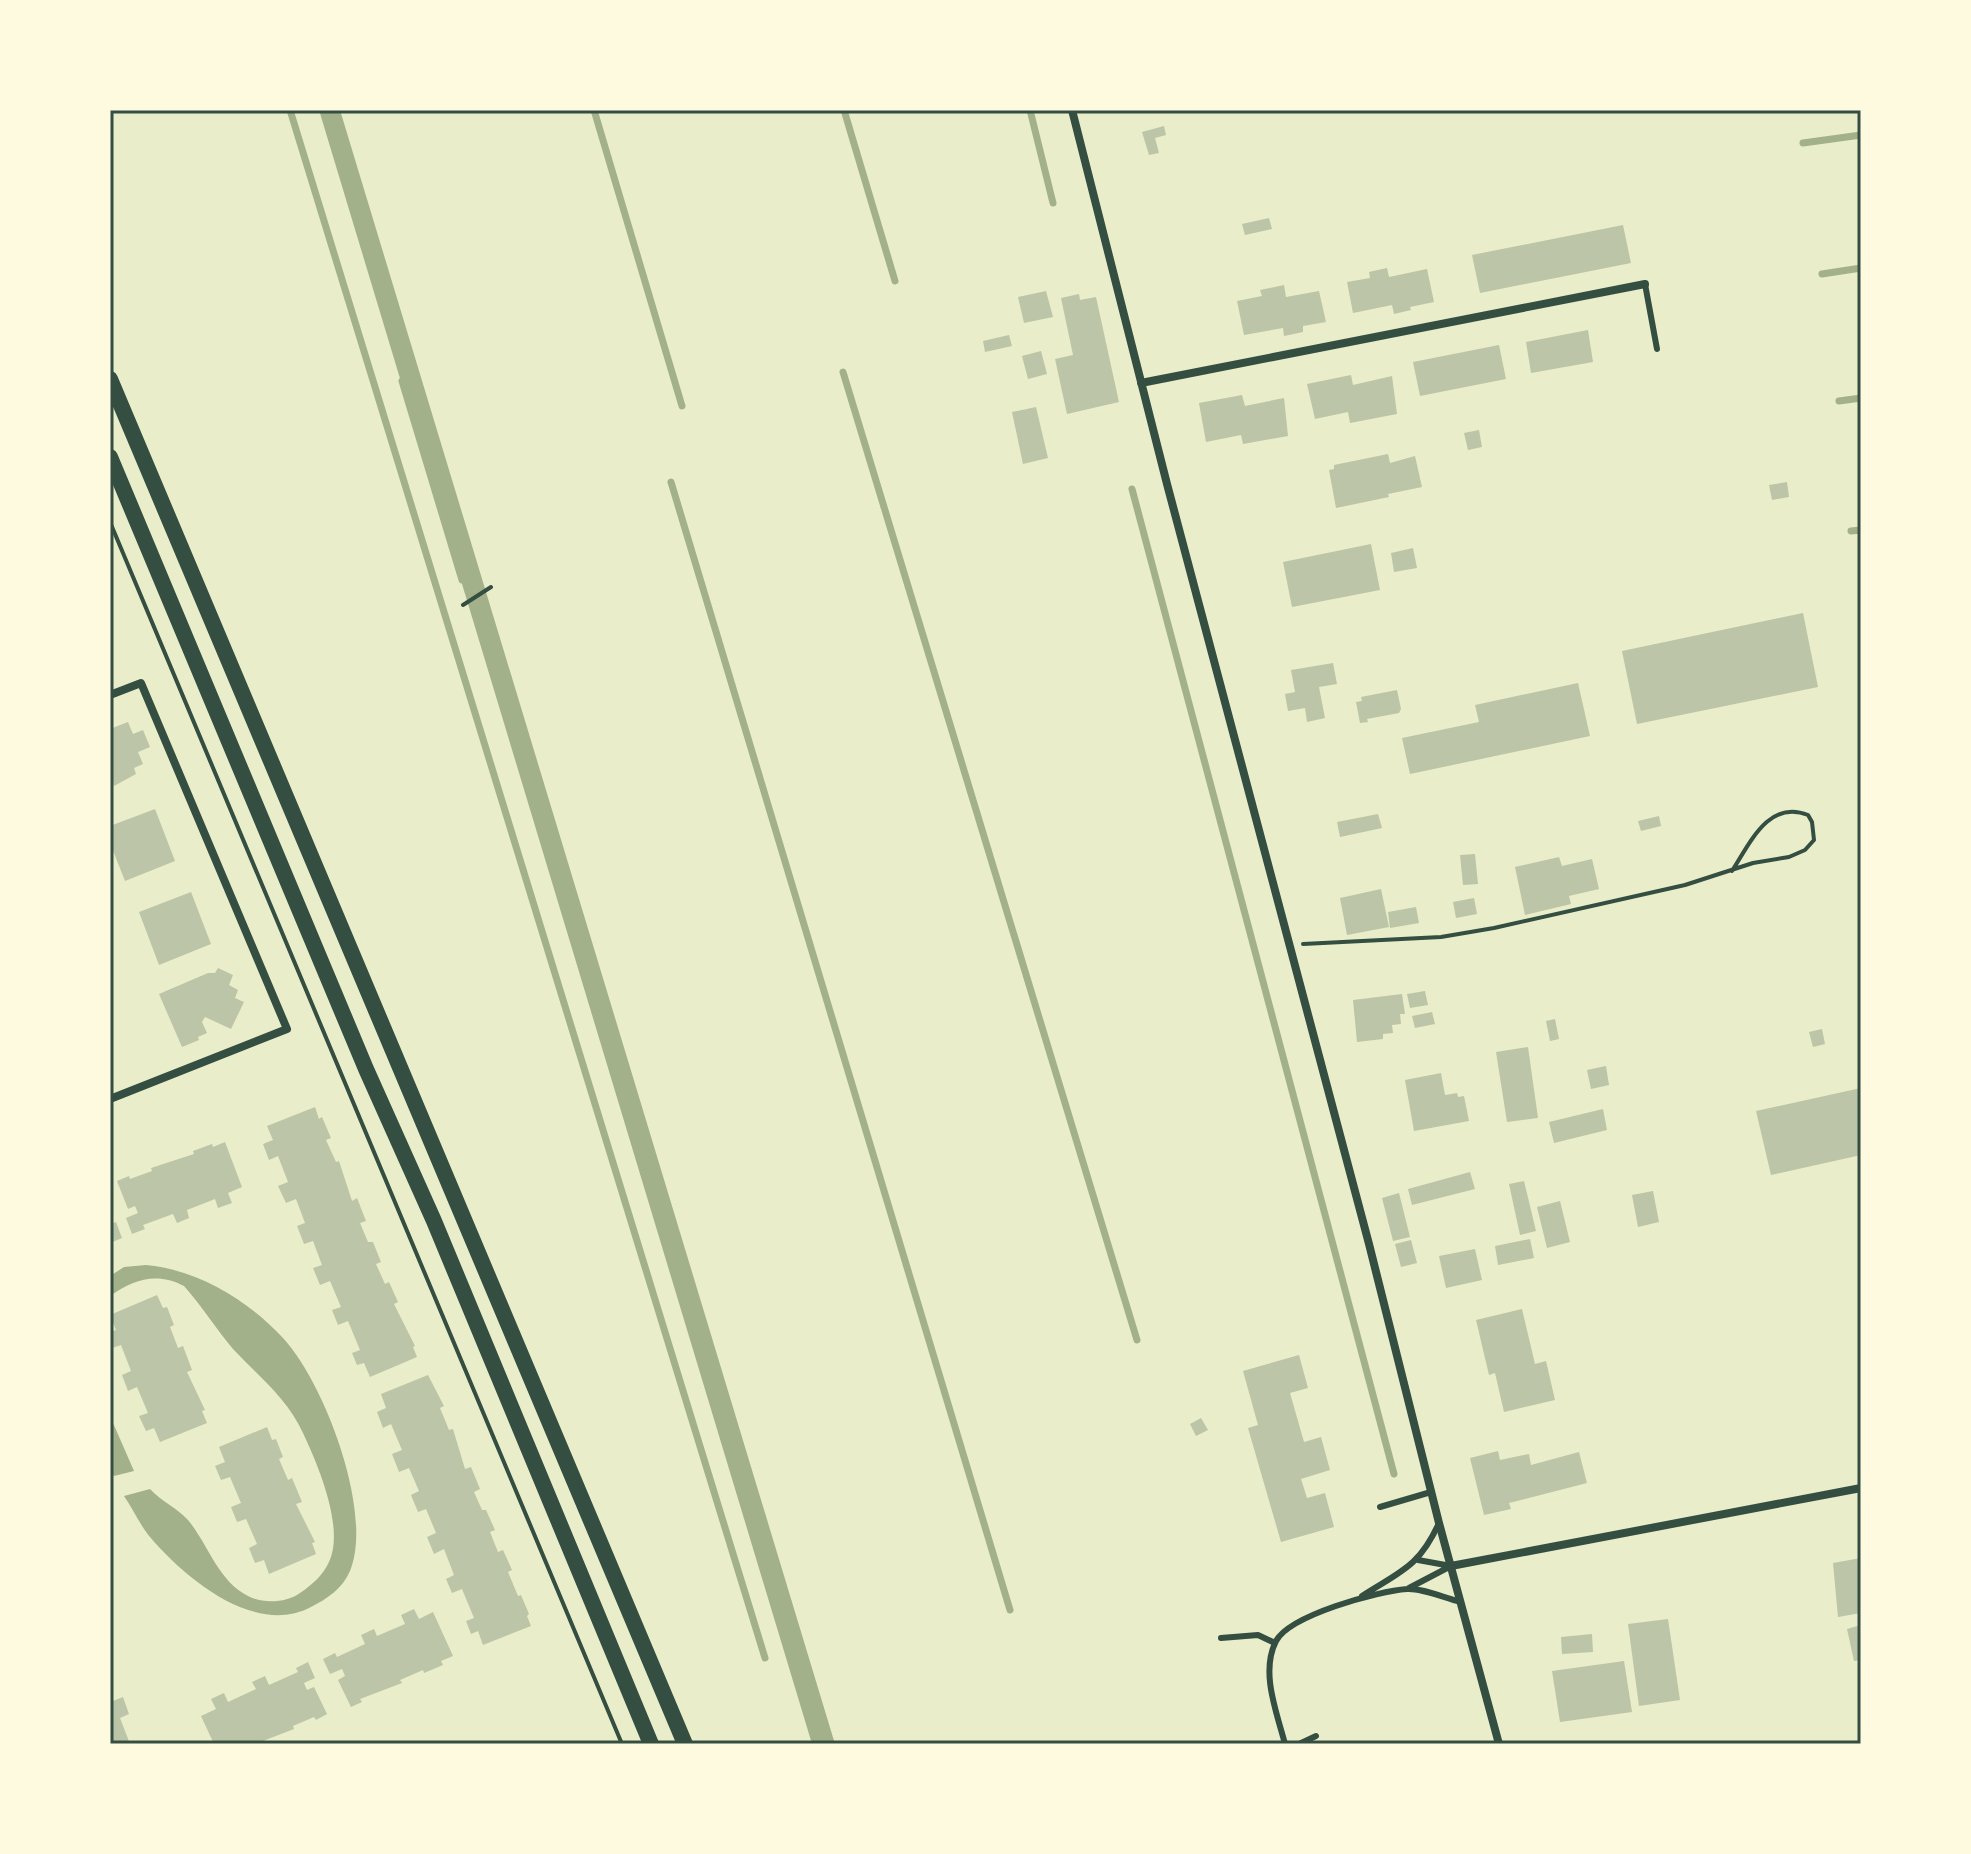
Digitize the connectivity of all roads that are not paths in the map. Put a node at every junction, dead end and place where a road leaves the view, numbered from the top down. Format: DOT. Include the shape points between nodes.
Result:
graph roads {
  1 [pos="1072,110"];
  2 [pos="1645,284"];
  3 [pos="1657,349"];
  4 [pos="110,379"];
  5 [pos="1141,383"];
  6 [pos="110,457"];
  7 [pos="110,695"];
  8 [pos="110,1099"];
  9 [pos="1861,1488"];
  10 [pos="1431,1492"];
  11 [pos="1380,1507"];
  12 [pos="1439,1523"];
  13 [pos="1418,1560"];
  14 [pos="1451,1566"];
  15 [pos="1409,1588"];
  16 [pos="1360,1597"];
  17 [pos="1461,1602"];
  18 [pos="1221,1638"];
  19 [pos="1275,1643"];
  20 [pos="1316,1736"];
  21 [pos="651,1744"];
  22 [pos="685,1744"];
  23 [pos="1285,1744"];
  24 [pos="1299,1744"];
  25 [pos="1499,1744"];
  1 -- 5 [label="street"];
  2 -- 3 [label="lane"];
  2 -- 5 [label="street"];
  4 -- 22 [label="main road"];
  5 -- 10 [label="street"];
  6 -- 21 [label="main road"];
  7 -- 8 [label="street" via="141,683 287,1029"];
  9 -- 14 [label="street"];
  10 -- 11 [label="lane"];
  10 -- 12 [label="street"];
  12 -- 13 [label="lane"];
  12 -- 14 [label="street"];
  13 -- 14 [label="lane"];
  13 -- 16 [label="lane"];
  14 -- 15 [label="lane"];
  14 -- 17 [label="street"];
  15 -- 16 [label="lane"];
  15 -- 17 [label="lane"];
  16 -- 19 [label="lane" via="1297,1622"];
  17 -- 25 [label="street"];
  18 -- 19 [label="lane" via="1258,1635"];
  19 -- 23 [label="lane" via="1271,1689"];
  20 -- 24 [label="lane"];
}
